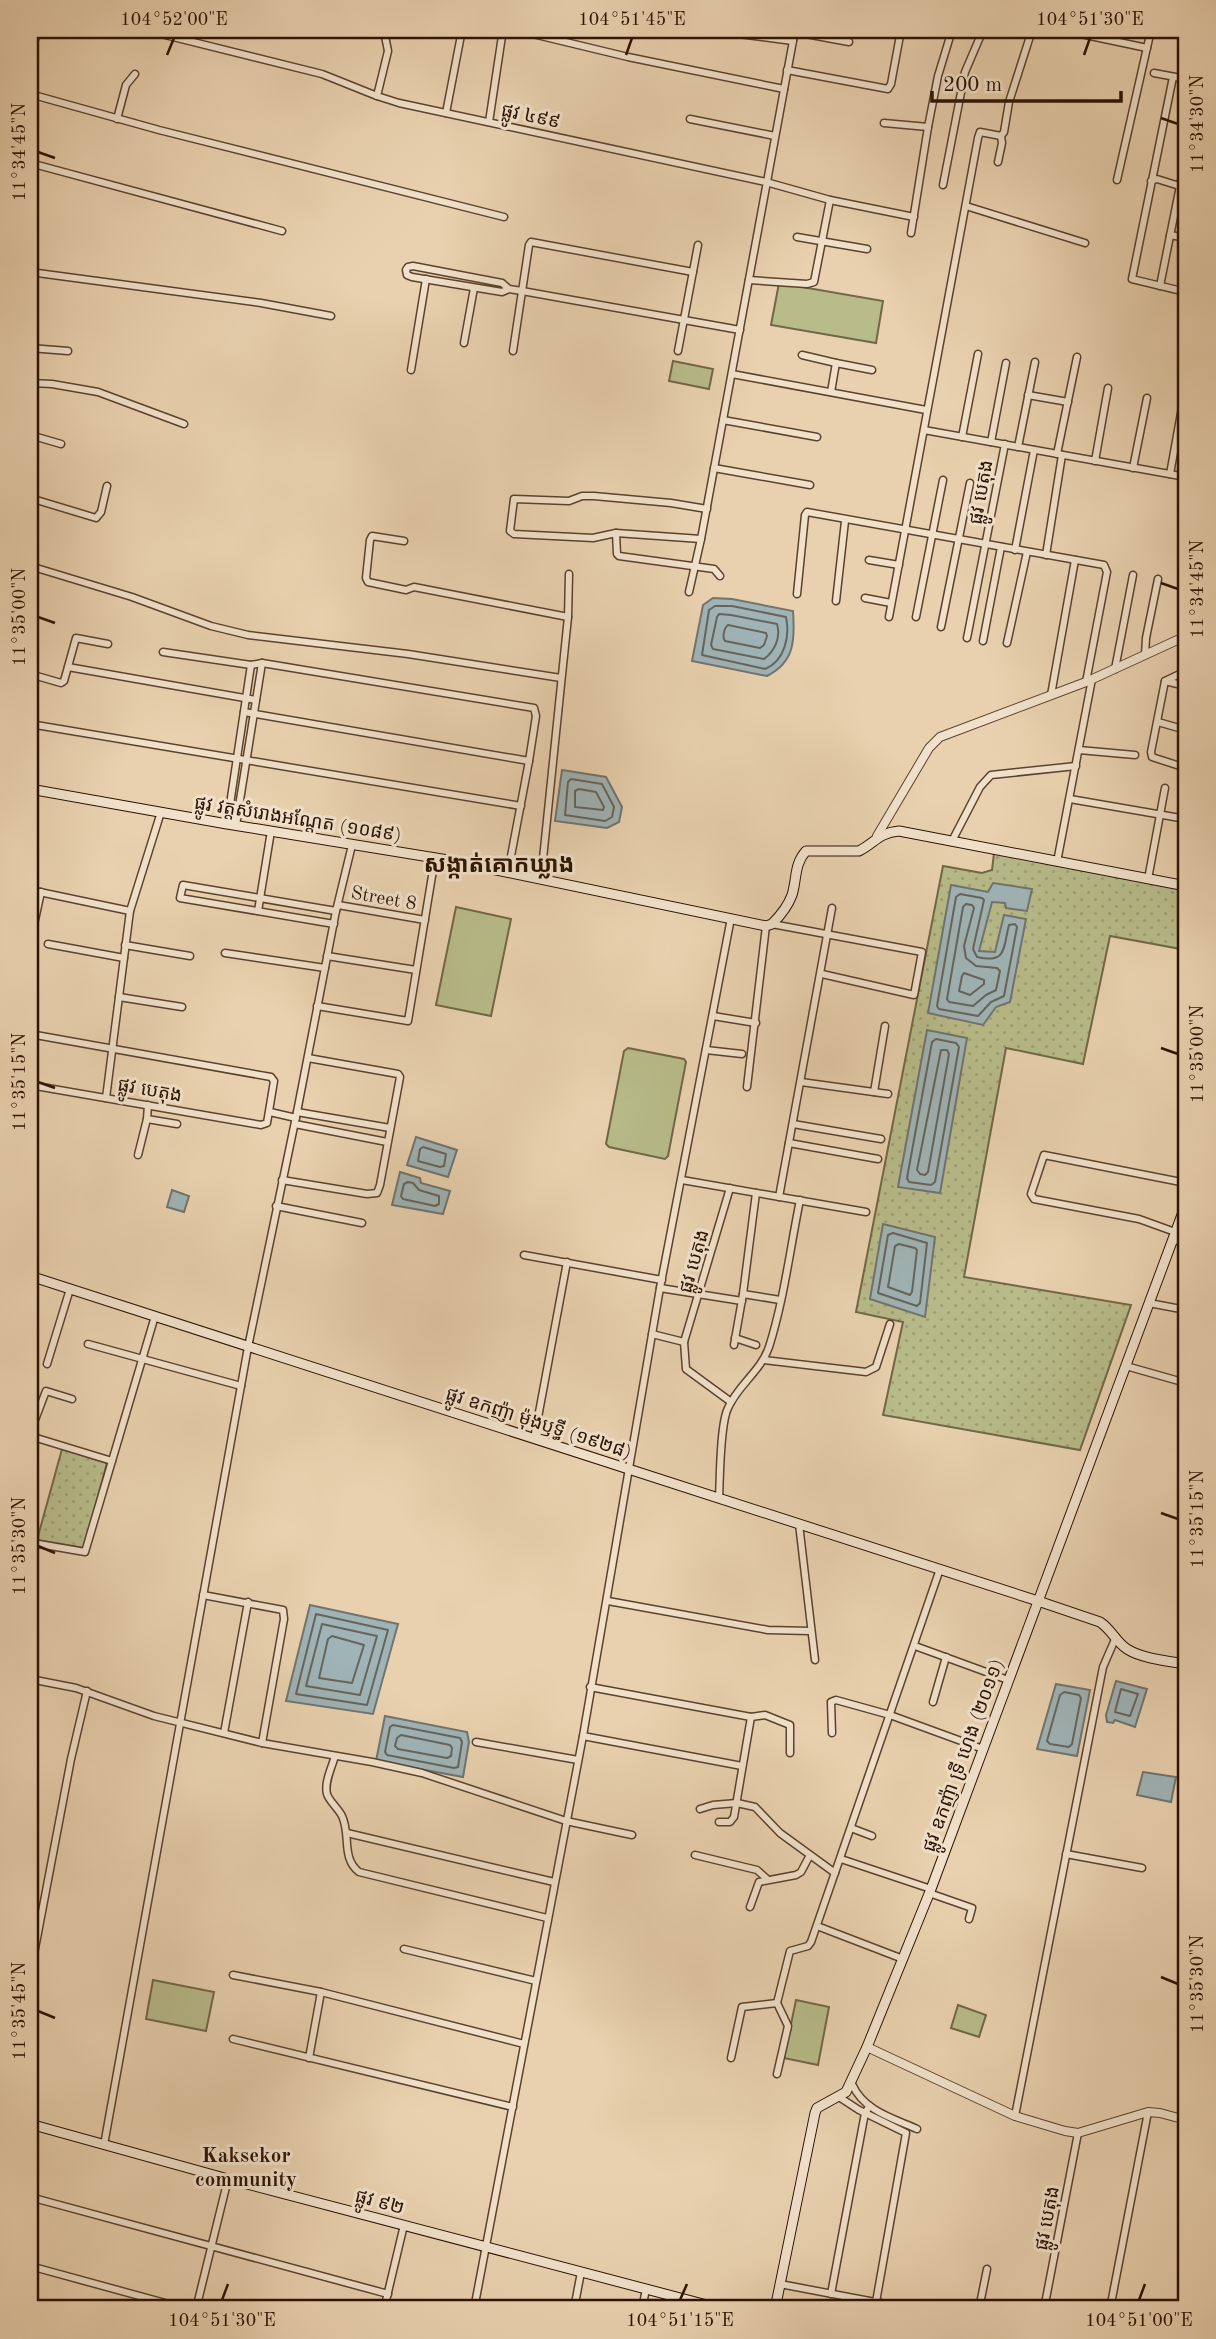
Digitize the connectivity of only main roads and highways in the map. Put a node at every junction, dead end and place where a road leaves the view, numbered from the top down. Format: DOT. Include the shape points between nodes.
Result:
graph roads {
  1 [pos="30,789"];
  2 [pos="1186,886"];
  3 [pos="1186,1204"];
  4 [pos="30,1276"];
  5 [pos="1038,1601"];
  6 [pos="1186,1664"];
  7 [pos="32,2124"];
  8 [pos="709,2308"];
  9 [pos="722,2309"];
  10 [pos="775,2309"];
  1 -- 2 [label="main road, ផ្លូវ វត្តសំរោងអណ្ដែត (១០៨៩)" via="435,858 769,925 792,895 803,853 859,851 877,836 899,831"];
  3 -- 5 [label="main road, ផ្លូវ ឧកញ៉ា ទ្រី ហេង (២០១១)"];
  4 -- 5 [label="main road, ផ្លូវ ឧកញ៉ា ម៉ុងឫទ្ធី (១៩២៨)"];
  5 -- 6 [label="main road, ផ្លូវ ឧកញ៉ា ម៉ុងឫទ្ធី (១៩២៨)" via="1100,1622 1126,1649"];
  5 -- 10 [label="main road, ផ្លូវ ឧកញ៉ា ទ្រី ហេង (២០១១)" via="852,2084 815,2113"];
  7 -- 8 [label="main road, ផ្លូវ ៩២"];
  8 -- 9 [label="main road, ផ្លូវ ៩២"];
}
